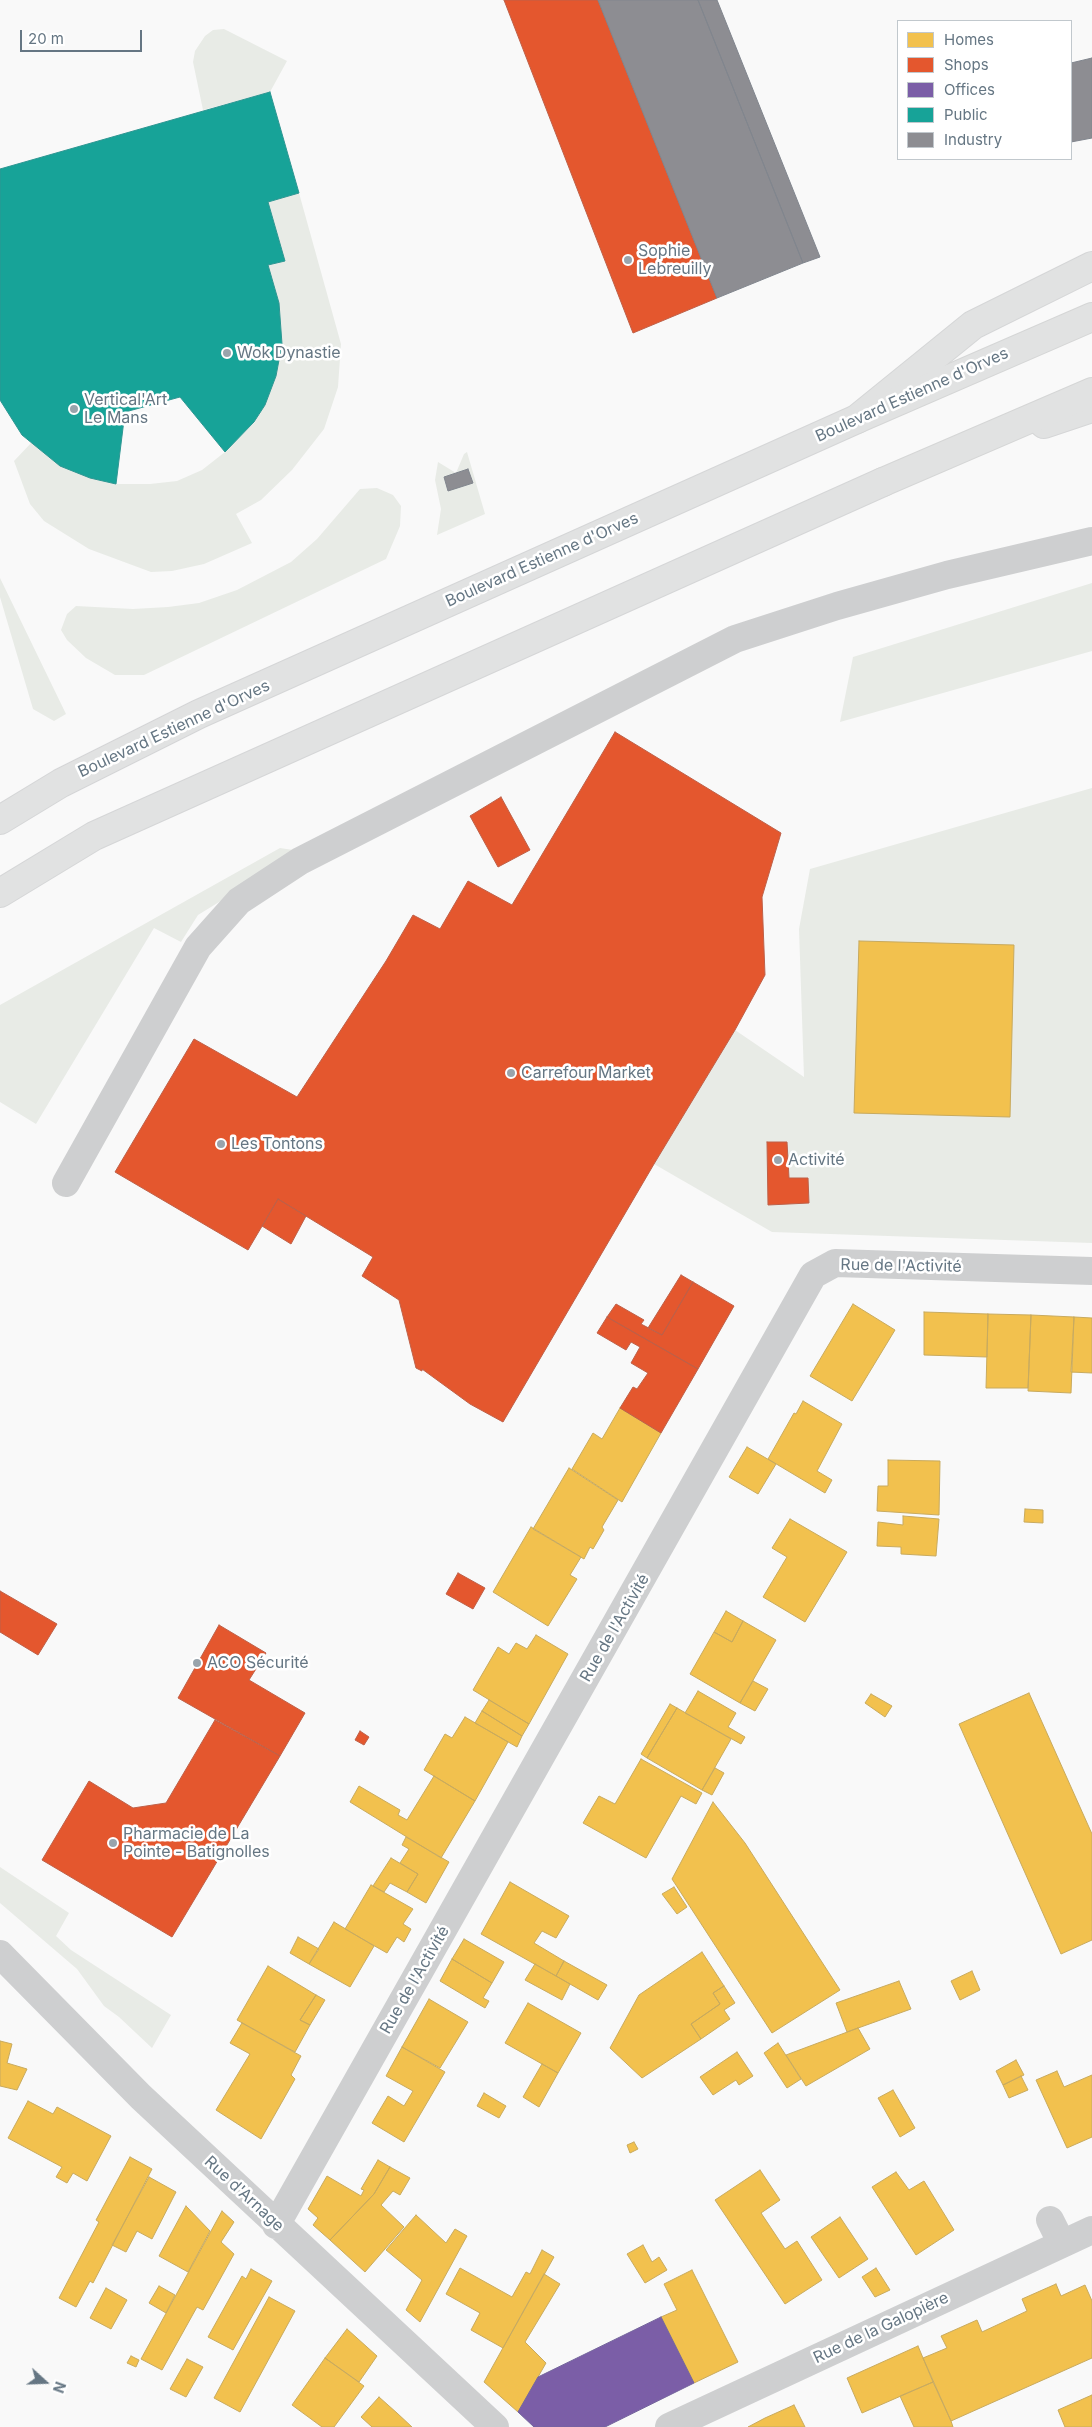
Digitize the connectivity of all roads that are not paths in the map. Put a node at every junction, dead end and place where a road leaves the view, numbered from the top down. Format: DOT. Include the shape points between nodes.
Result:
graph roads {
  1 [pos="1092,266"];
  2 [pos="1092,316"];
  3 [pos="1092,392"];
  4 [pos="1092,408"];
  5 [pos="857,419"];
  6 [pos="960,450"];
  7 [pos="1092,541"];
  8 [pos="0,820"];
  9 [pos="0,894"];
  10 [pos="66,1183"];
  11 [pos="1092,1271"];
  12 [pos="0,1954"];
  13 [pos="276,2224"];
  14 [pos="1092,2230"];
  15 [pos="495,2427"];
  16 [pos="670,2427"];
  1 -- 5 [label="main road" via="973,325"];
  2 -- 5 [label="main road, Boulevard Estienne d'Orves"];
  3 -- 6 [label="main road"];
  4 -- 6 [label="main road"];
  5 -- 8 [label="main road, Boulevard Estienne d'Orves" via="199,714 61,783"];
  6 -- 9 [label="main road" via="94,836"];
  7 -- 10 [label="street" via="948,575 837,606 735,640 292,866 239,902 198,947"];
  11 -- 13 [label="street, Rue de l'Activité" via="835,1263 813,1275"];
  12 -- 13 [label="street, Rue d'Arnage" via="141,2097"];
  13 -- 15 [label="street, Rue d'Arnage"];
  14 -- 16 [label="street, Rue de la Galopière" via="1056,2232"];
}
